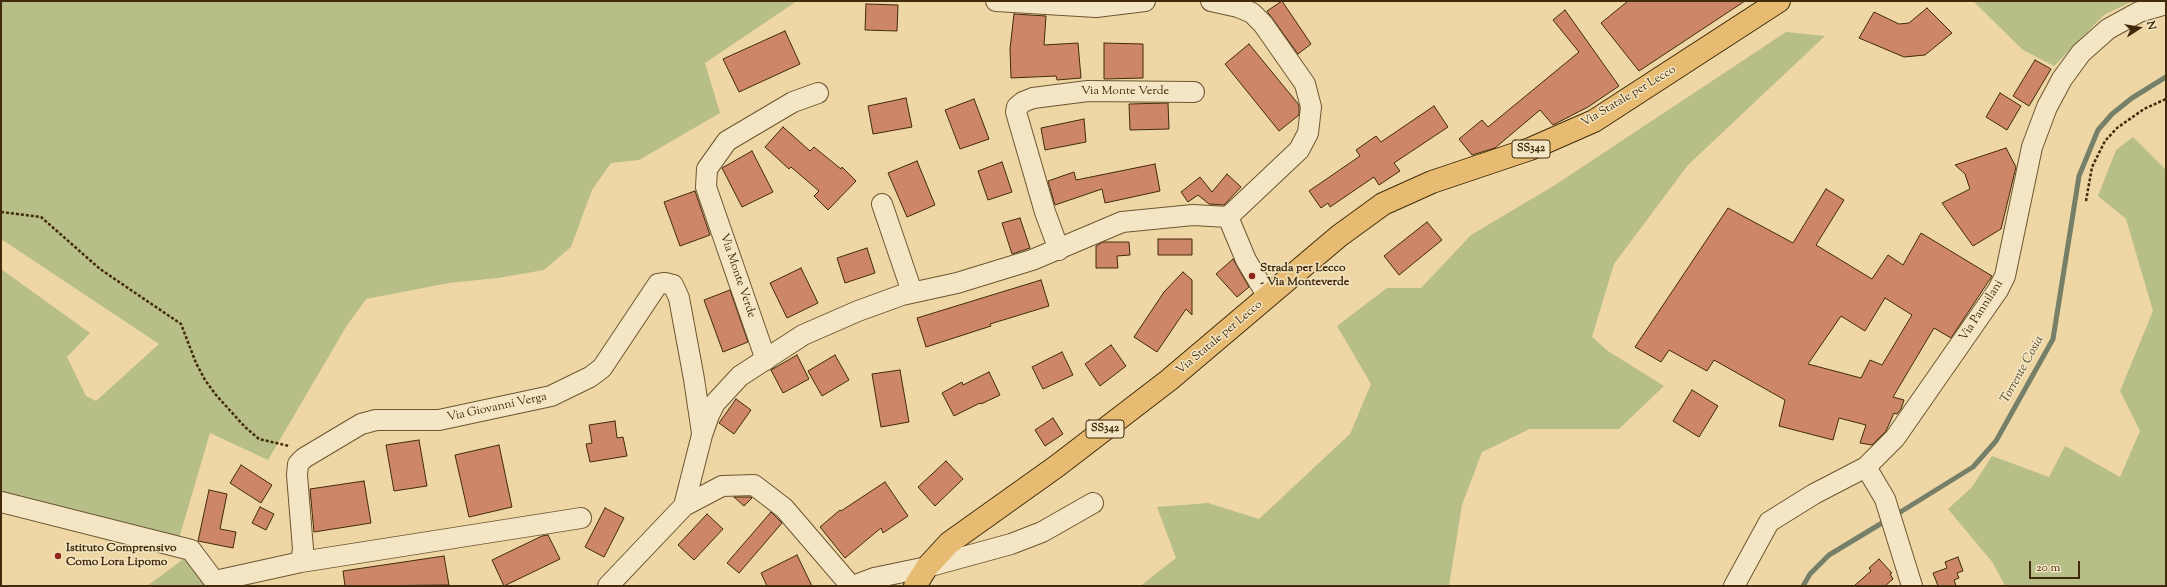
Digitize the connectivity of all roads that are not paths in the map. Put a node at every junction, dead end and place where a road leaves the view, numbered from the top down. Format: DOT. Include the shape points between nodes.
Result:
graph roads {
  1 [pos="996,1"];
  2 [pos="1145,1"];
  3 [pos="1211,1"];
  4 [pos="1779,1"];
  5 [pos="2166,4"];
  6 [pos="1194,92"];
  7 [pos="818,93"];
  8 [pos="882,204"];
  9 [pos="1228,217"];
  10 [pos="1059,250"];
  11 [pos="912,292"];
  12 [pos="1268,297"];
  13 [pos="766,360"];
  14 [pos="702,434"];
  15 [pos="1866,467"];
  16 [pos="1,502"];
  17 [pos="1093,503"];
  18 [pos="684,506"];
  19 [pos="582,518"];
  20 [pos="301,562"];
  21 [pos="927,567"];
  22 [pos="217,584"];
  23 [pos="608,586"];
  24 [pos="852,586"];
  25 [pos="915,586"];
  26 [pos="1734,586"];
  27 [pos="1912,586"];
  1 -- 2 [label="street" via="1096,7"];
  3 -- 9 [label="street" via="1252,13 1263,24 1305,84 1311,107 1310,125 1299,150"];
  4 -- 12 [label="main road, Via Statale per Lecco / SS342" via="1594,121 1530,149 1432,182 1383,204 1339,236"];
  5 -- 15 [label="street, Via Pannilani" via="2139,12 2108,29 2082,53 2062,79 2047,107 2032,147 2005,276 1895,438"];
  6 -- 10 [label="street, Via Monte Verde" via="1088,91 1033,98 1017,107 1016,112 1043,204"];
  7 -- 13 [label="street, Via Monte Verde" via="793,102 727,141 707,169 706,186"];
  8 -- 11 [label="street"];
  9 -- 10 [label="street" via="1193,215 1122,222"];
  9 -- 12 [label="street" via="1246,260"];
  10 -- 11 [label="street" via="957,283"];
  11 -- 13 [label="street" via="875,304 803,335"];
  12 -- 21 [label="main road, Via Statale per Lecco / SS342" via="1150,395 1058,466 949,543"];
  13 -- 14 [label="street" via="740,376 715,403"];
  14 -- 18 [label="street"];
  14 -- 20 [label="street, Via Giovanni Verga" via="679,298 673,285 664,282 658,284 602,368 590,377 551,396 439,420 376,420 361,424 304,458 298,464 297,475 303,549"];
  15 -- 26 [label="street, Via Pannilani" via="1814,494 1769,522"];
  15 -- 27 [label="street" via="1885,499"];
  16 -- 22 [label="street" via="191,550"];
  17 -- 21 [label="street" via="1024,540"];
  18 -- 23 [label="street"];
  18 -- 24 [label="street" via="722,486 754,485 784,508"];
  19 -- 20 [label="street"];
  20 -- 22 [label="street"];
  21 -- 24 [label="street" via="874,578"];
  21 -- 25 [label="main road, Via Statale per Lecco / SS342"];
}
